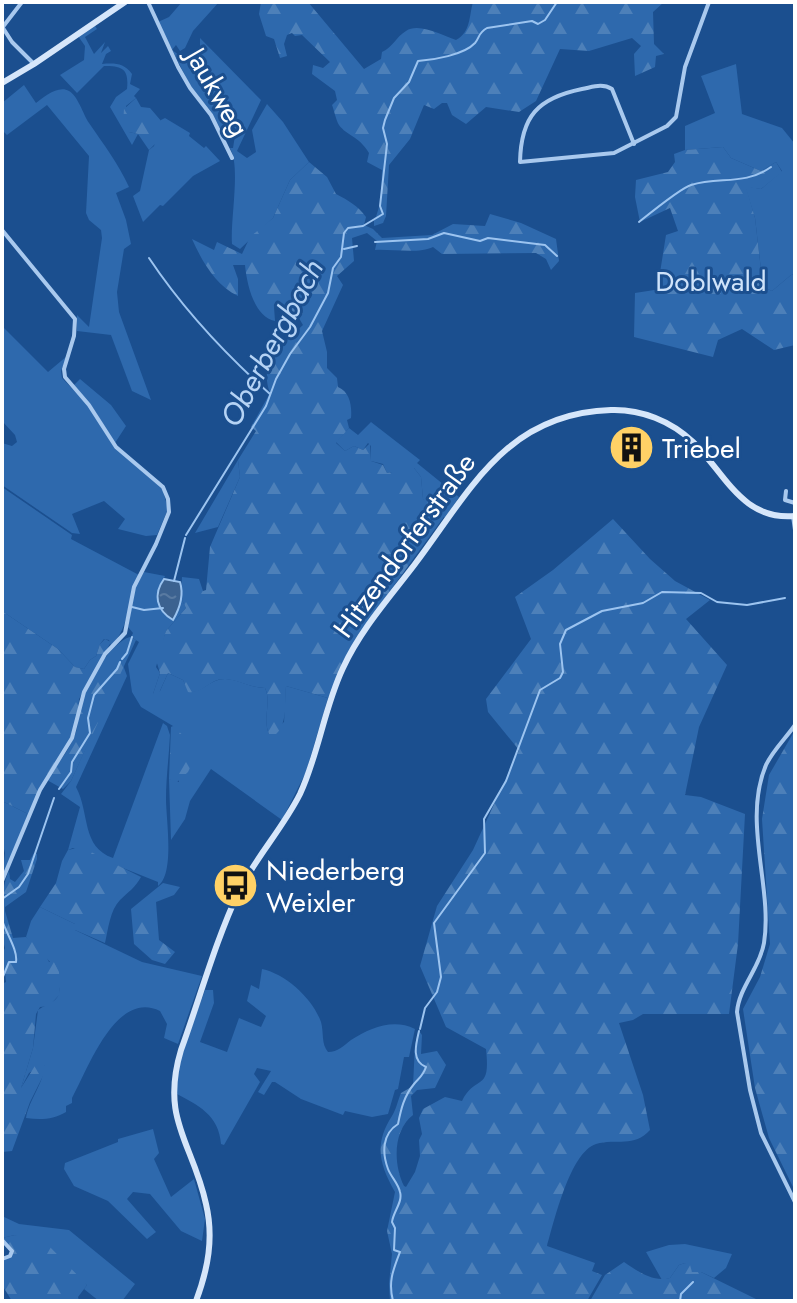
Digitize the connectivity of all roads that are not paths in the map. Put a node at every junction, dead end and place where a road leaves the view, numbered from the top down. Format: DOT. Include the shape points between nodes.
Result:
graph roads {
  1 [pos="22,2"];
  2 [pos="125,2"];
  3 [pos="148,2"];
  4 [pos="709,2"];
  5 [pos="3,28"];
  6 [pos="34,64"];
  7 [pos="2,83"];
  8 [pos="634,144"];
  9 [pos="232,158"];
  10 [pos="2,230"];
  11 [pos="786,491"];
  12 [pos="795,503"];
  13 [pos="794,516"];
  14 [pos="795,530"];
  15 [pos="795,725"];
  16 [pos="2,881"];
  17 [pos="795,1202"];
  18 [pos="2,1240"];
  19 [pos="2,1259"];
  20 [pos="196,1301"];
  1 -- 5 [label="street"];
  2 -- 6 [label="main road"];
  3 -- 9 [label="street, Jaukweg" via="176,63"];
  4 -- 8 [label="street" via="685,67 676,117"];
  5 -- 6 [label="street"];
  6 -- 7 [label="main road"];
  8 -- 8 [label="street" via="612,89 601,85 556,96 539,106 525,132 520,162 614,153"];
  10 -- 16 [label="street" via="75,319 65,377 116,447 163,487 169,506 133,590 125,633 105,654 84,692 76,731 40,790"];
  11 -- 12 [label="street" via="785,500"];
  13 -- 14 [label="street"];
  13 -- 20 [label="main road, Hitzendorferstraße" via="770,515 748,505 684,434 655,417 624,410 583,413 533,431 496,457 473,483 347,660 306,780 240,891 181,1050 175,1116 203,1190 210,1232 208,1262"];
  15 -- 17 [label="street" via="763,776 757,840 764,943 737,1012 761,1133"];
  18 -- 19 [label="street" via="12,1251"];
}
